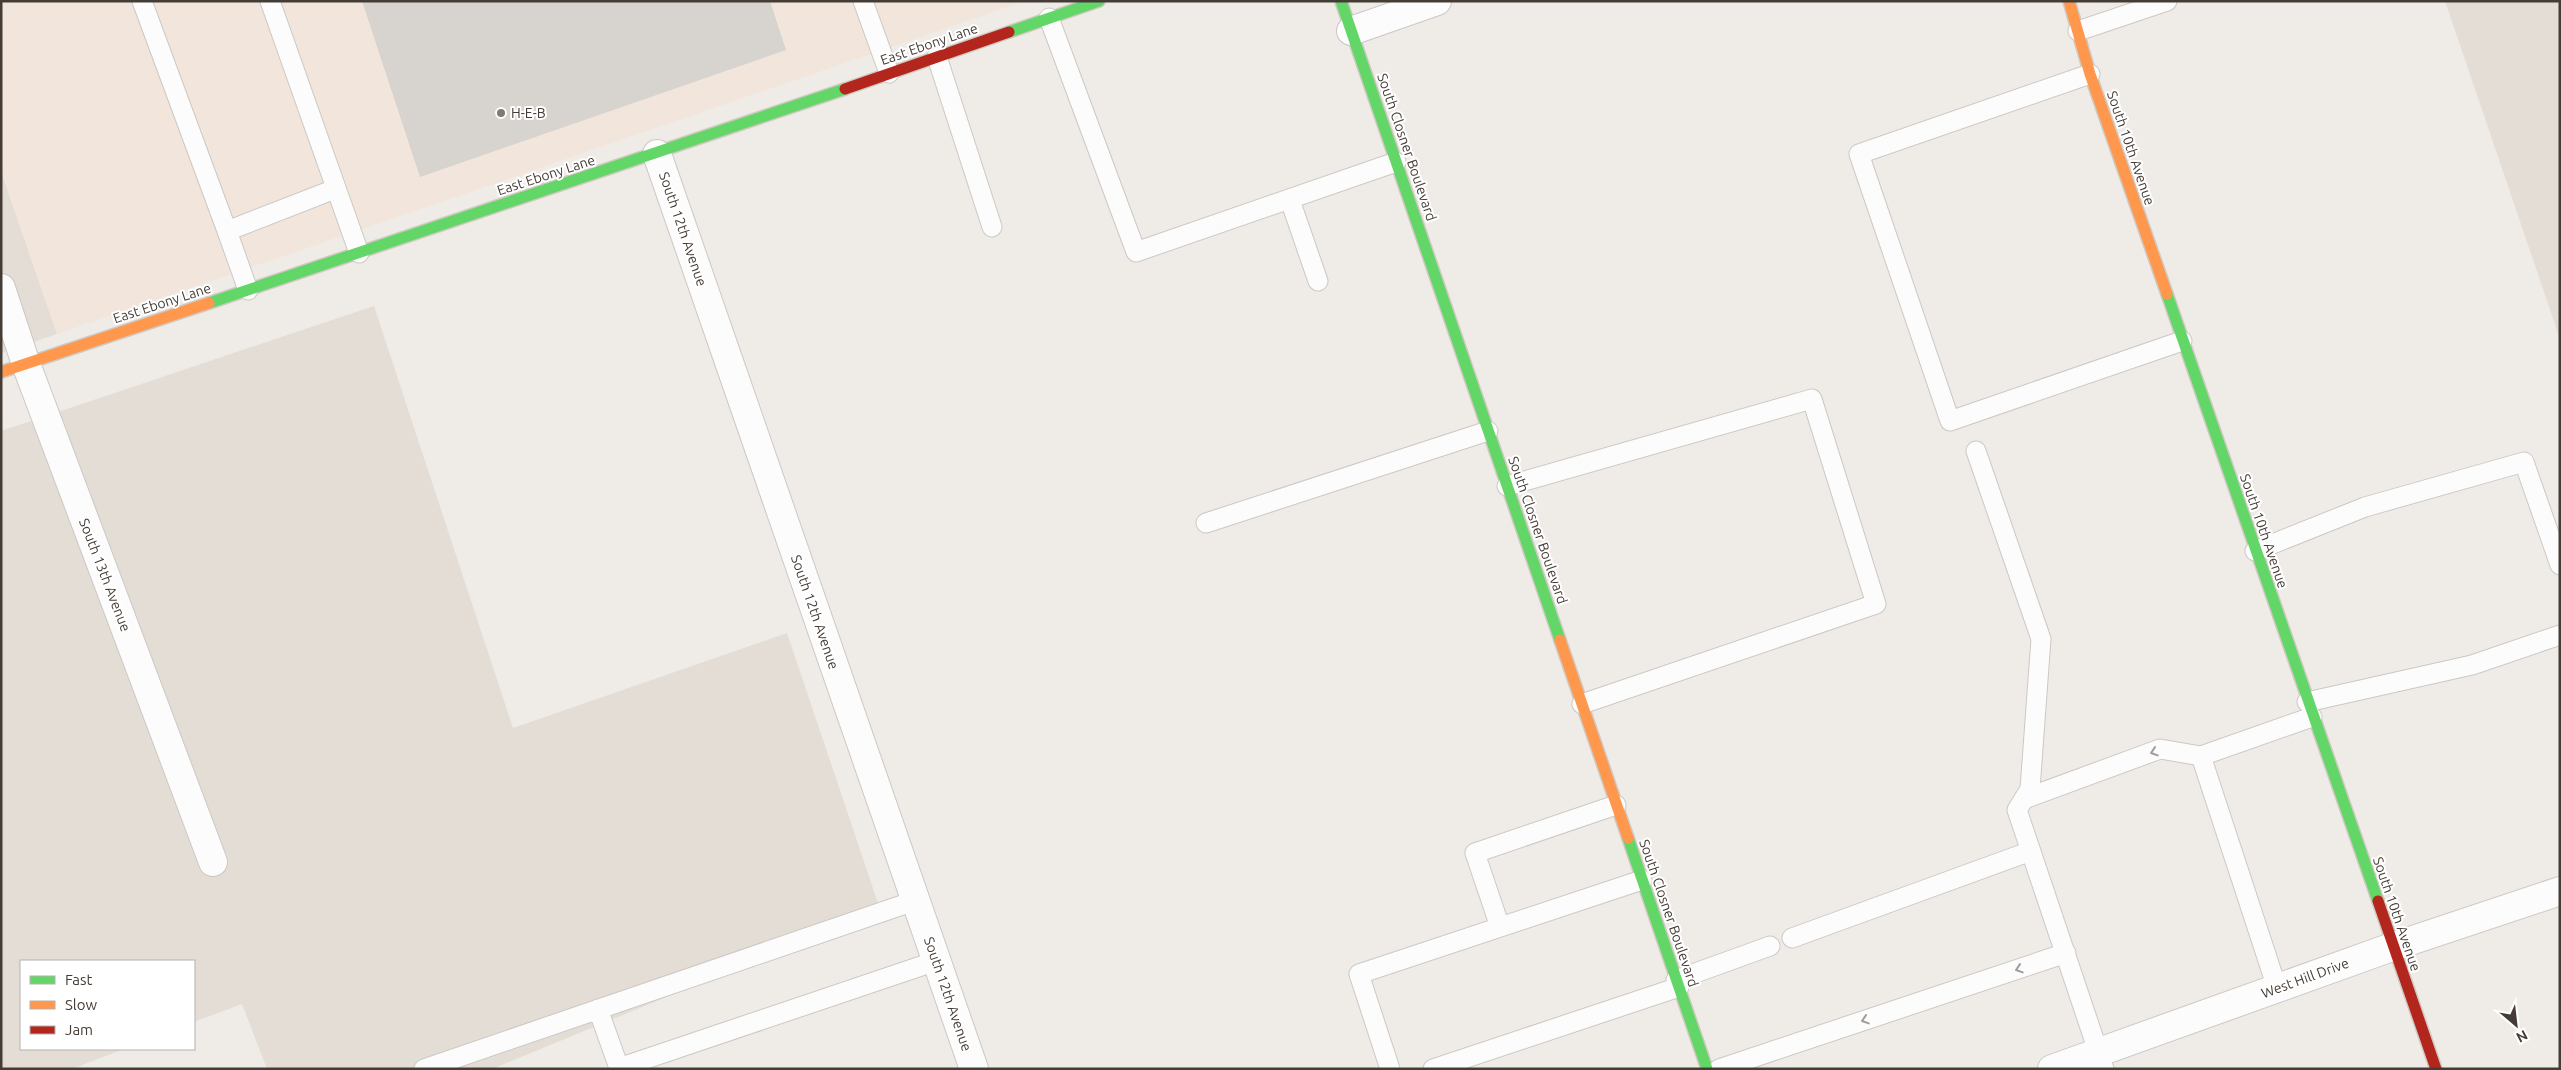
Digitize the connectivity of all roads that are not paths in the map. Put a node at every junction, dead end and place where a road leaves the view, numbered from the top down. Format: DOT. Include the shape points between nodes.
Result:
graph roads {
  1 [pos="142,1"];
  2 [pos="270,1"];
  3 [pos="863,1"];
  4 [pos="1099,1"];
  5 [pos="1341,1"];
  6 [pos="1437,1"];
  7 [pos="2069,1"];
  8 [pos="2167,1"];
  9 [pos="1049,18"];
  10 [pos="1351,31"];
  11 [pos="2078,31"];
  12 [pos="937,57"];
  13 [pos="889,73"];
  14 [pos="2090,74"];
  15 [pos="657,154"];
  16 [pos="1396,162"];
  17 [pos="335,189"];
  18 [pos="1290,200"];
  19 [pos="992,227"];
  20 [pos="227,231"];
  21 [pos="359,253"];
  22 [pos="1318,281"];
  23 [pos="1,288"];
  24 [pos="248,290"];
  25 [pos="2182,341"];
  26 [pos="14,368"];
  27 [pos="1488,431"];
  28 [pos="1976,451"];
  29 [pos="1507,486"];
  30 [pos="1206,523"];
  31 [pos="2255,551"];
  32 [pos="2560,566"];
  33 [pos="2560,635"];
  34 [pos="1582,704"];
  35 [pos="2310,710"];
  36 [pos="2201,756"];
  37 [pos="2024,799"];
  38 [pos="1616,805"];
  39 [pos="2031,851"];
  40 [pos="212,862"];
  41 [pos="1642,880"];
  42 [pos="2560,891"];
  43 [pos="914,901"];
  44 [pos="1500,927"];
  45 [pos="1792,938"];
  46 [pos="1770,946"];
  47 [pos="2392,947"];
  48 [pos="2066,953"];
  49 [pos="936,961"];
  50 [pos="1678,983"];
  51 [pos="2277,988"];
  52 [pos="598,1008"];
  53 [pos="2102,1060"];
  54 [pos="424,1069"];
  55 [pos="974,1069"];
  56 [pos="1390,1069"];
  57 [pos="1433,1069"];
  58 [pos="1707,1069"];
  59 [pos="1719,1069"];
  60 [pos="2052,1069"];
  61 [pos="2436,1069"];
  1 -- 20 [label="lane"];
  2 -- 17 [label="lane"];
  3 -- 13 [label="lane"];
  4 -- 9 [label="street, East Ebony Lane"];
  5 -- 10 [label="street, South Closner Boulevard"];
  6 -- 10 [label="street"];
  7 -- 11 [label="street, South 10th Avenue"];
  8 -- 11 [label="lane"];
  9 -- 12 [label="street, East Ebony Lane"];
  9 -- 18 [label="lane" via="1136,252"];
  10 -- 16 [label="street, South Closner Boulevard"];
  11 -- 14 [label="street, South 10th Avenue"];
  12 -- 13 [label="street, East Ebony Lane"];
  12 -- 19 [label="lane"];
  13 -- 15 [label="street, East Ebony Lane"];
  14 -- 25 [label="street, South 10th Avenue"];
  14 -- 25 [label="lane" via="1859,154 1950,421"];
  15 -- 21 [label="street, East Ebony Lane"];
  15 -- 43 [label="street, South 12th Avenue"];
  16 -- 18 [label="lane"];
  16 -- 27 [label="street, South Closner Boulevard"];
  17 -- 20 [label="lane"];
  17 -- 21 [label="lane"];
  18 -- 22 [label="lane"];
  20 -- 24 [label="lane"];
  21 -- 24 [label="street, East Ebony Lane"];
  23 -- 26 [label="street, South 13th Avenue"];
  24 -- 26 [label="street, East Ebony Lane"];
  25 -- 31 [label="street, South 10th Avenue"];
  26 -- 40 [label="street, South 13th Avenue"];
  27 -- 29 [label="street, South Closner Boulevard"];
  27 -- 30 [label="lane"];
  28 -- 37 [label="lane" via="2041,639 2030,789"];
  29 -- 34 [label="street, South Closner Boulevard"];
  29 -- 34 [label="lane" via="1812,399 1876,604"];
  31 -- 32 [label="lane" via="2365,507 2524,462"];
  31 -- 35 [label="street, South 10th Avenue"];
  33 -- 35 [label="lane" via="2472,665"];
  34 -- 38 [label="street, South Closner Boulevard"];
  35 -- 36 [label="lane"];
  35 -- 47 [label="street, South 10th Avenue"];
  36 -- 37 [label="lane, one-way" via="2160,749"];
  36 -- 51 [label="lane"];
  37 -- 39 [label="lane" via="2017,810"];
  38 -- 41 [label="street, South Closner Boulevard"];
  38 -- 44 [label="lane" via="1475,853"];
  39 -- 45 [label="lane"];
  39 -- 48 [label="lane"];
  41 -- 44 [label="lane"];
  41 -- 50 [label="street, South Closner Boulevard"];
  42 -- 47 [label="street, West Hill Drive"];
  43 -- 49 [label="street, South 12th Avenue"];
  43 -- 52 [label="lane"];
  44 -- 56 [label="lane" via="1358,974"];
  46 -- 50 [label="lane"];
  47 -- 51 [label="street, West Hill Drive"];
  47 -- 61 [label="street, South 10th Avenue"];
  48 -- 53 [label="lane"];
  48 -- 59 [label="lane, one-way"];
  49 -- 52 [label="lane" via="619,1068"];
  49 -- 55 [label="street, South 12th Avenue"];
  50 -- 57 [label="lane"];
  50 -- 58 [label="street, South Closner Boulevard"];
  51 -- 53 [label="street, West Hill Drive"];
  52 -- 54 [label="lane"];
  53 -- 60 [label="street, West Hill Drive"];
}
